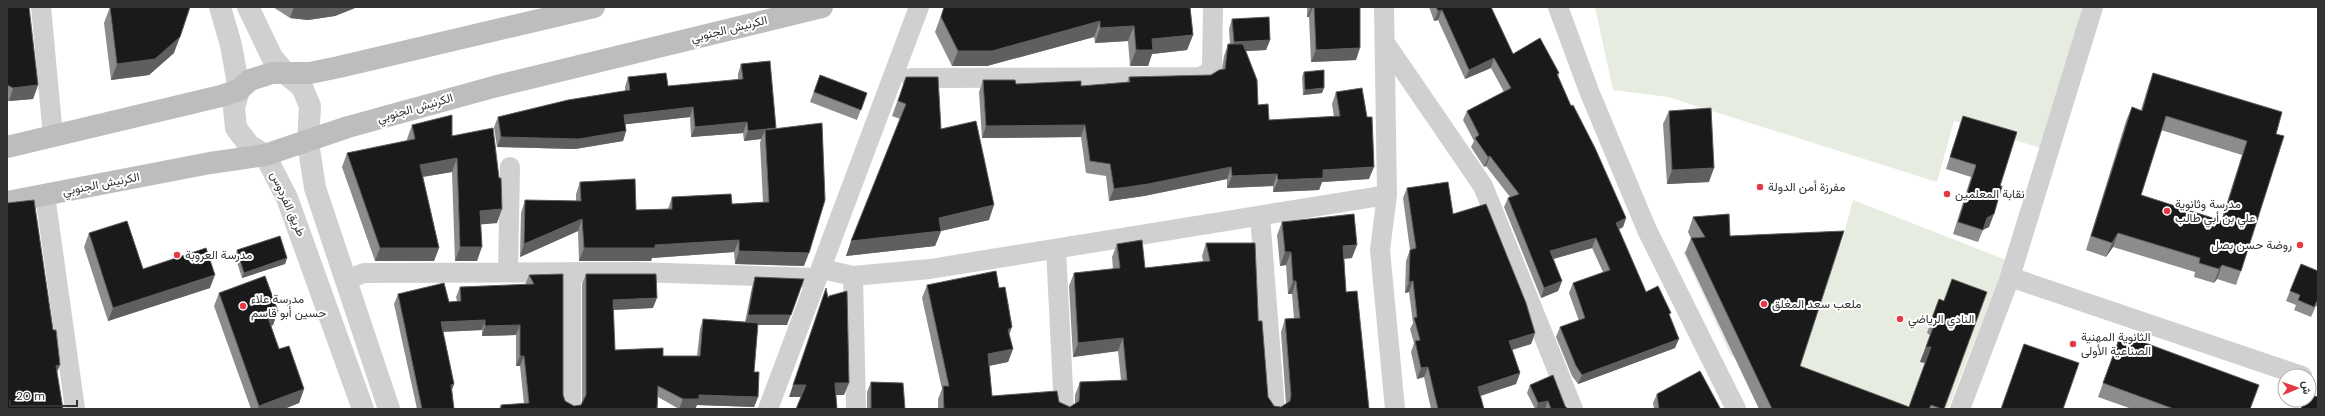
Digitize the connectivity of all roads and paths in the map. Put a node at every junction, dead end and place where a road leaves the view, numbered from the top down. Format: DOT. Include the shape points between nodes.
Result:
graph roads {
  1 [pos="41,7"];
  2 [pos="220,7"];
  3 [pos="248,7"];
  4 [pos="594,7"];
  5 [pos="822,7"];
  6 [pos="919,7"];
  7 [pos="1213,7"];
  8 [pos="1384,7"];
  9 [pos="1558,7"];
  10 [pos="2093,7"];
  11 [pos="1385,43"];
  12 [pos="286,74"];
  13 [pos="893,78"];
  14 [pos="239,90"];
  15 [pos="53,136"];
  16 [pos="308,142"];
  17 [pos="7,147"];
  18 [pos="265,155"];
  19 [pos="510,167"];
  20 [pos="46,195"];
  21 [pos="1387,195"];
  22 [pos="7,202"];
  23 [pos="1260,216"];
  24 [pos="1056,249"];
  25 [pos="508,272"];
  26 [pos="571,272"];
  27 [pos="820,274"];
  28 [pos="853,276"];
  29 [pos="2010,277"];
  30 [pos="346,280"];
  31 [pos="2278,368"];
  32 [pos="571,405"];
  33 [pos="75,409"];
  34 [pos="363,409"];
  35 [pos="389,409"];
  36 [pos="768,409"];
  37 [pos="856,409"];
  38 [pos="1064,409"];
  39 [pos="1274,409"];
  40 [pos="1395,409"];
  41 [pos="1573,409"];
  42 [pos="1736,409"];
  43 [pos="1960,409"];
  1 -- 15 [label="street"];
  2 -- 14 [label="street" via="231,45"];
  3 -- 12 [label="street" via="272,57"];
  4 -- 12 [label="main road" via="339,67 310,73"];
  5 -- 16 [label="main road, الكرنيش الجنوبي" via="497,86 348,127"];
  6 -- 13 [label="street"];
  7 -- 13 [label="street" via="1212,70 1201,77"];
  8 -- 11 [label="street"];
  9 -- 42 [label="street" via="1589,92 1647,230"];
  10 -- 29 [label="street"];
  11 -- 21 [label="street"];
  11 -- 41 [label="street" via="1483,186"];
  12 -- 14 [label="main road" via="272,73 250,80"];
  12 -- 16 [label="street" via="302,87 310,106"];
  13 -- 27 [label="street"];
  14 -- 15 [label="main road"];
  14 -- 18 [label="street" via="234,108 236,128 248,145"];
  15 -- 17 [label="main road"];
  16 -- 18 [label="main road, الكرنيش الجنوبي"];
  16 -- 30 [label="street" via="310,165 321,210"];
  18 -- 20 [label="main road, الكرنيش الجنوبي" via="210,163"];
  18 -- 34 [label="street, طريق الفردوس" via="297,220"];
  19 -- 25 [label="street"];
  20 -- 22 [label="main road, الكرنيش الجنوبي"];
  20 -- 33 [label="street"];
  21 -- 23 [label="street"];
  21 -- 40 [label="street" via="1380,250"];
  23 -- 24 [label="street"];
  23 -- 39 [label="street"];
  24 -- 28 [label="street" via="930,269"];
  24 -- 38 [label="street"];
  25 -- 26 [label="street"];
  25 -- 30 [label="street" via="364,273"];
  26 -- 27 [label="street"];
  26 -- 32 [label="street"];
  27 -- 28 [label="street"];
  27 -- 36 [label="street"];
  28 -- 37 [label="street"];
  29 -- 31 [label="street"];
  29 -- 43 [label="street"];
  30 -- 35 [label="street"];
}
